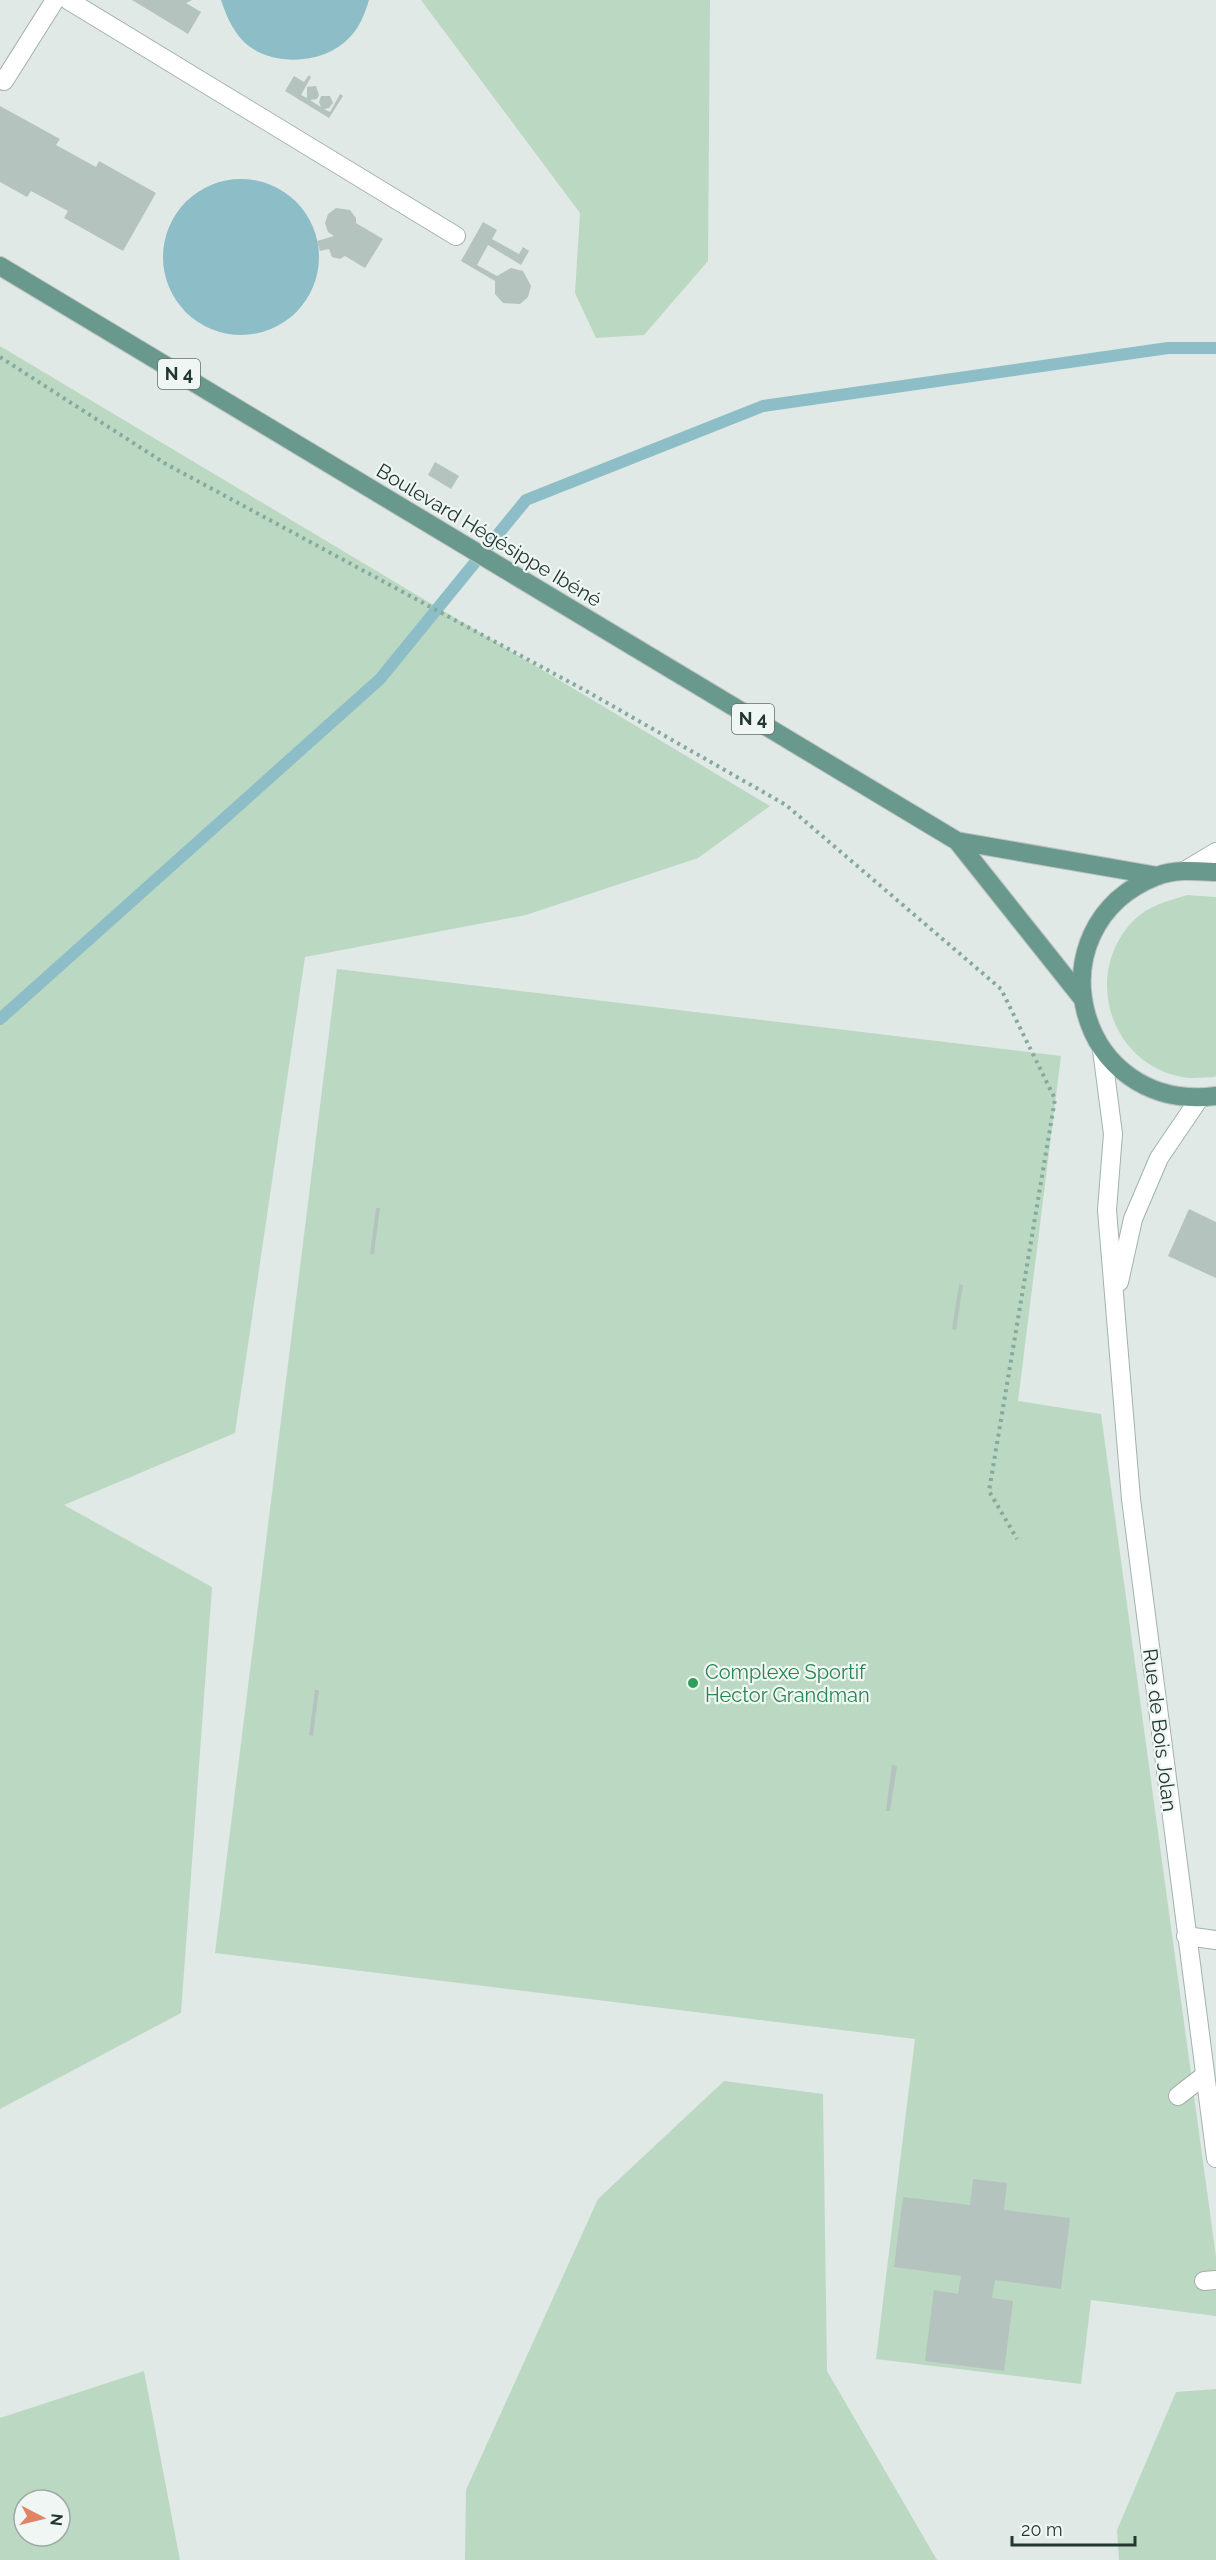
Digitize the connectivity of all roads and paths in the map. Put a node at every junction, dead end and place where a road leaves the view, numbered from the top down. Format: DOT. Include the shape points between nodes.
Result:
graph roads {
  1 [pos="56,0"];
  2 [pos="68,0"];
  3 [pos="0,79"];
  4 [pos="456,236"];
  5 [pos="0,266"];
  6 [pos="0,357"];
  7 [pos="957,841"];
  8 [pos="1216,852"];
  9 [pos="1186,870"];
  10 [pos="1216,872"];
  11 [pos="1158,876"];
  12 [pos="1082,998"];
  13 [pos="1102,1050"];
  14 [pos="1207,1098"];
  15 [pos="1115,1301"];
  16 [pos="1017,1539"];
  17 [pos="1186,1936"];
  18 [pos="1216,1940"];
  19 [pos="1205,2075"];
  20 [pos="1178,2096"];
  21 [pos="1216,2158"];
  1 -- 3 [label="street" via="4,81"];
  2 -- 4 [label="street"];
  5 -- 7 [label="main road, Boulevard Hégésippe Ibéné / N 4"];
  6 -- 16 [label="path" via="166,464 588,692 786,805 1001,990 1055,1099 989,1491"];
  7 -- 11 [label="main road, Boulevard Hégésippe Ibéné / N 4"];
  7 -- 12 [label="main road, Boulevard Hégésippe Ibéné / N 4"];
  8 -- 9 [label="street"];
  9 -- 10 [label="main road"];
  9 -- 11 [label="main road"];
  11 -- 12 [label="main road" via="1133,888 1108,910 1091,938 1082,970"];
  12 -- 13 [label="main road" via="1088,1025"];
  13 -- 14 [label="main road" via="1123,1073 1150,1089 1180,1098"];
  13 -- 15 [label="street, Rue de Bois Jolan" via="1113,1134 1107,1210"];
  14 -- 15 [label="street, Rue de Bois Jolan" via="1159,1158 1132,1219"];
  15 -- 17 [label="street, Rue de Bois Jolan" via="1131,1499"];
  17 -- 18 [label="street"];
  17 -- 19 [label="street, Rue de Bois Jolan"];
  19 -- 20 [label="street"];
  19 -- 21 [label="street, Rue de Bois Jolan"];
}
